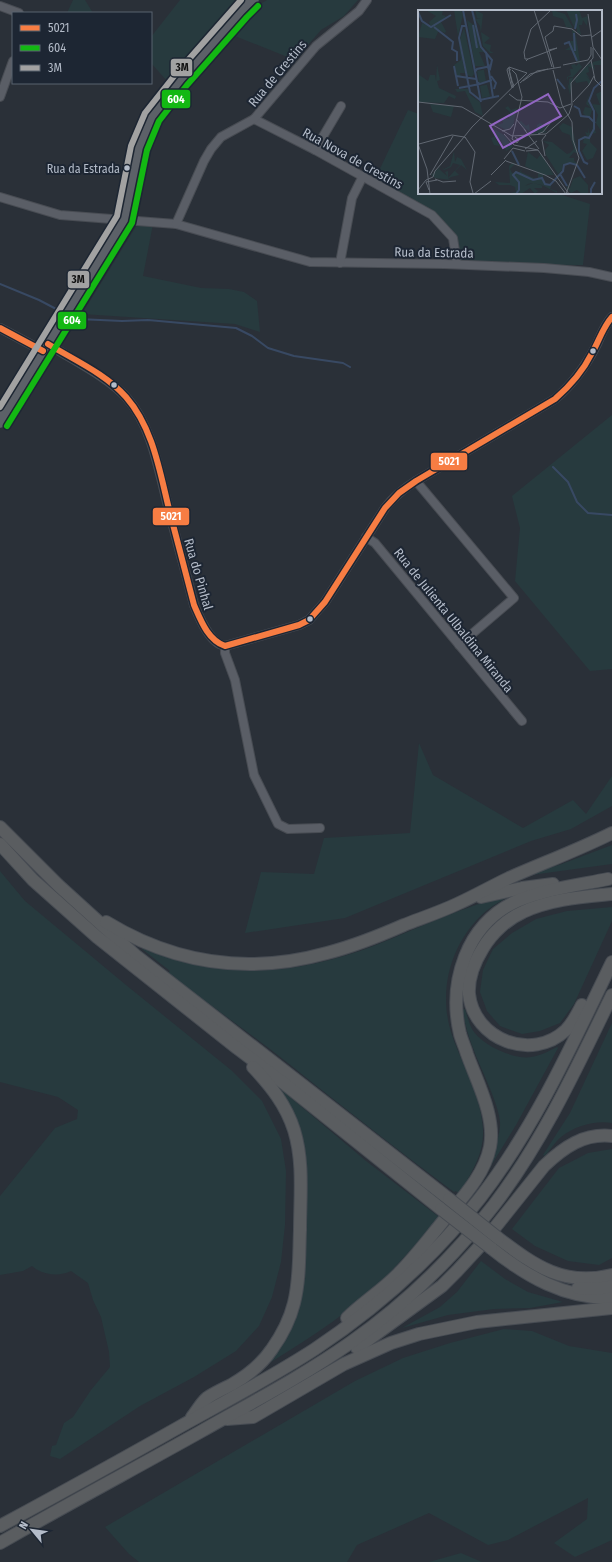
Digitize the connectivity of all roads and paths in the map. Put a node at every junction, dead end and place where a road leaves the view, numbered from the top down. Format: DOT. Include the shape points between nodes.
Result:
graph roads {
  1 [pos="253,0"];
  2 [pos="366,0"];
  3 [pos="0,6"];
  4 [pos="16,12"];
  5 [pos="12,64"];
  6 [pos="0,97"];
  7 [pos="341,106"];
  8 [pos="254,119"];
  9 [pos="315,150"];
  10 [pos="363,176"];
  11 [pos="0,197"];
  12 [pos="125,219"];
  13 [pos="176,224"];
  14 [pos="340,262"];
  15 [pos="457,264"];
  16 [pos="612,277"];
  17 [pos="612,316"];
  18 [pos="0,328"];
  19 [pos="46,348"];
  20 [pos="4,409"];
  21 [pos="0,422"];
  22 [pos="416,482"];
  23 [pos="366,537"];
  24 [pos="459,645"];
  25 [pos="225,646"];
  26 [pos="522,720"];
  27 [pos="0,827"];
  28 [pos="320,828"];
  29 [pos="612,834"];
  30 [pos="0,844"];
  31 [pos="610,879"];
  32 [pos="612,894"];
  33 [pos="78,903"];
  34 [pos="457,904"];
  35 [pos="612,953"];
  36 [pos="612,962"];
  37 [pos="612,995"];
  38 [pos="237,1048"];
  39 [pos="612,1136"];
  40 [pos="519,1269"];
  41 [pos="612,1275"];
  42 [pos="612,1286"];
  43 [pos="612,1298"];
  44 [pos="612,1308"];
  45 [pos="314,1350"];
  46 [pos="233,1413"];
  47 [pos="221,1420"];
  48 [pos="188,1422"];
  49 [pos="0,1526"];
  50 [pos="0,1543"];
  1 -- 12 [label="main road" via="181,80 152,118 139,148"];
  2 -- 8 [label="street, Rua de Crestins" via="359,11 316,46"];
  3 -- 4 [label="street"];
  5 -- 6 [label="street"];
  7 -- 9 [label="street"];
  8 -- 9 [label="street, Rua Nova de Crestins"];
  8 -- 13 [label="street, Rua de Crestins" via="221,137 211,149"];
  9 -- 10 [label="street, Rua Nova de Crestins"];
  10 -- 14 [label="street" via="352,198"];
  10 -- 15 [label="street, Rua Nova de Crestins" via="432,215 453,238"];
  11 -- 12 [label="street, Rua da Estrada" via="60,215"];
  12 -- 13 [label="street, Rua da Estrada"];
  12 -- 19 [label="main road"];
  13 -- 14 [label="street, Rua da Estrada" via="310,262"];
  14 -- 15 [label="street, Rua da Estrada"];
  15 -- 16 [label="street, Rua da Estrada" via="544,268 590,272"];
  17 -- 22 [label="street" via="589,360 566,390"];
  18 -- 19 [label="street, Rua do Pinhal"];
  19 -- 20 [label="main road"];
  19 -- 25 [label="street, Rua do Pinhal" via="113,385 126,397 142,420 199,618 212,639"];
  20 -- 21 [label="main road"];
  22 -- 23 [label="street" via="393,498"];
  22 -- 24 [label="street" via="514,598"];
  23 -- 24 [label="street, Rua de Julienta Ulbaldina Miranda" via="375,543"];
  23 -- 25 [label="street" via="325,602 309,620"];
  24 -- 26 [label="street, Rua de Julienta Ulbaldina Miranda"];
  25 -- 28 [label="street" via="254,775 278,824 288,829"];
  27 -- 33 [label="highway"];
  29 -- 34 [label="highway" via="509,878"];
  30 -- 38 [label="highway" via="33,880 81,924"];
  31 -- 34 [label="highway" via="522,888"];
  31 -- 45 [label="highway" via="562,888 517,901 492,918 471,942 458,978 457,1009 460,1034 489,1115 492,1131 486,1162 475,1182 399,1273"];
  32 -- 35 [label="highway" via="542,904 510,919 488,940 479,953 470,982 472,1006 486,1028 506,1042 526,1046 548,1042 566,1029 576,1017"];
  33 -- 34 [label="highway" via="118,929 164,950 209,961 253,964 298,960 327,954"];
  33 -- 41 [label="highway, bridge" via="140,959 526,1258 553,1273 582,1280"];
  36 -- 45 [label="highway" via="541,1104 513,1151 478,1200 449,1235 409,1276 361,1317"];
  37 -- 46 [label="highway" via="567,1086 528,1156 493,1206 457,1249 404,1300 351,1342 300,1376"];
  38 -- 40 [label="highway, bridge"];
  38 -- 48 [label="highway" via="275,1092 294,1131 300,1177 297,1288 288,1322 280,1338 263,1360 246,1375 206,1399"];
  39 -- 46 [label="highway" via="586,1137 556,1154 458,1271 392,1323 320,1373 253,1412"];
  40 -- 42 [label="highway" via="530,1270 570,1287 598,1289"];
  40 -- 43 [label="highway" via="540,1281 569,1292"];
  44 -- 47 [label="highway" via="477,1322 420,1334 384,1346 344,1364 252,1417"];
  45 -- 48 [label="highway"];
  46 -- 47 [label="highway"];
  47 -- 50 [label="highway"];
  48 -- 49 [label="highway"];
}
